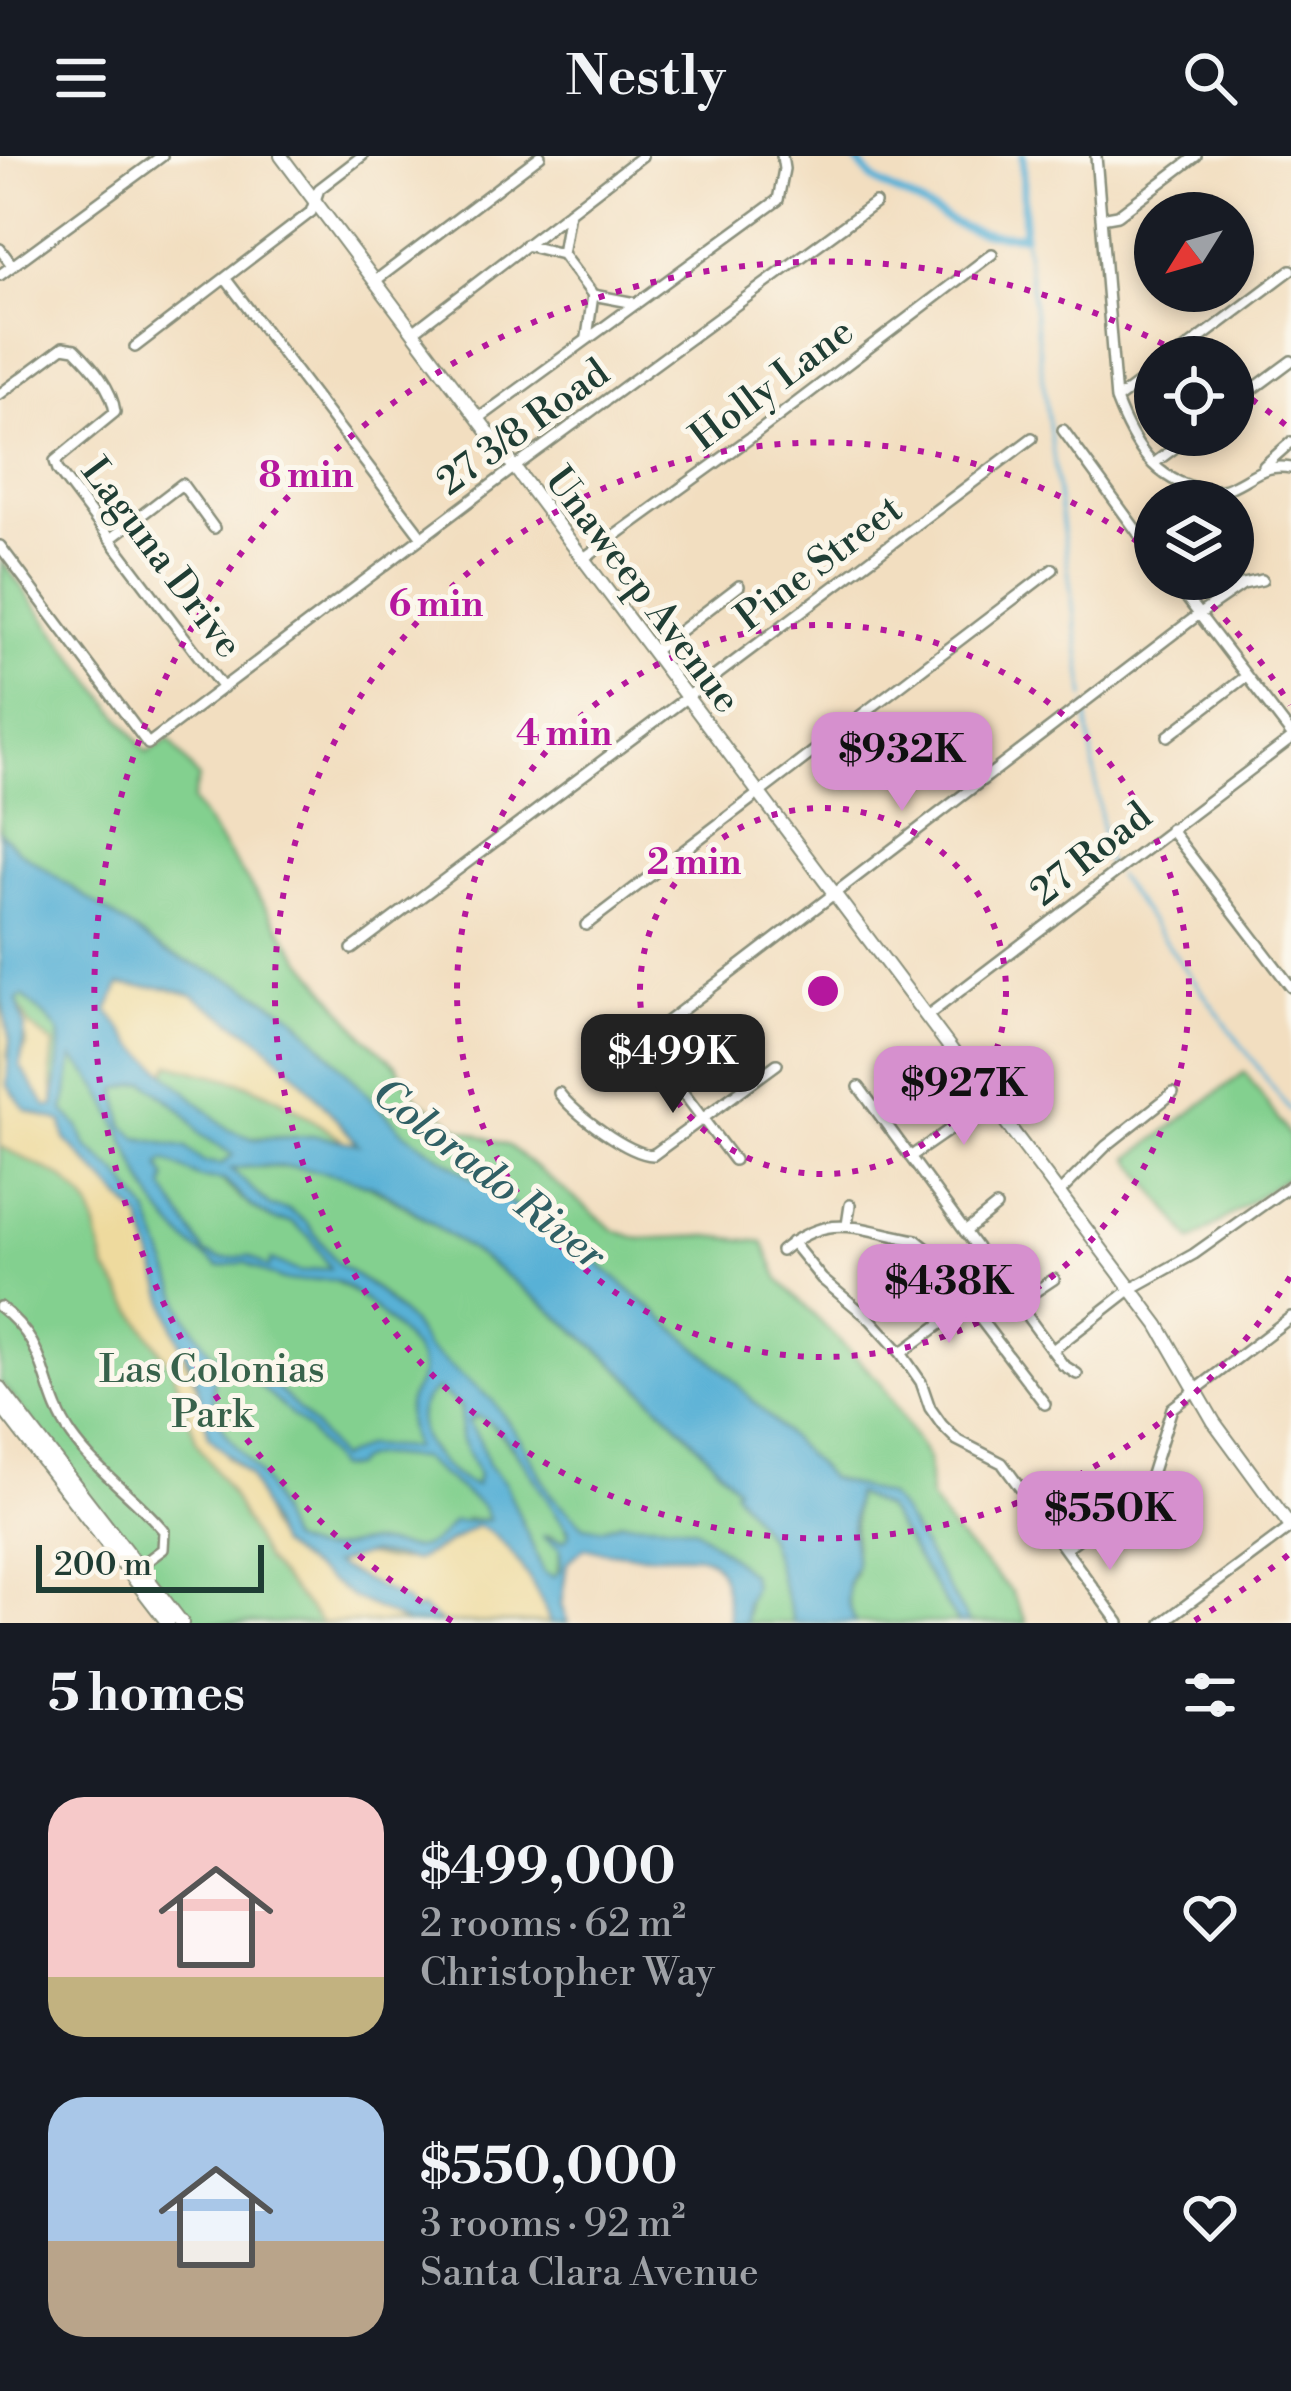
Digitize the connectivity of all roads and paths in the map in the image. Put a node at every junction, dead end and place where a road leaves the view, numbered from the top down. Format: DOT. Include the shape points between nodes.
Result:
graph roads {
  1 [pos="162,156"];
  2 [pos="281,156"];
  3 [pos="362,156"];
  4 [pos="540,156"];
  5 [pos="642,156"];
  6 [pos="782,156"];
  7 [pos="1096,156"];
  8 [pos="1196,156"];
  9 [pos="315,201"];
  10 [pos="875,203"];
  11 [pos="570,210"];
  12 [pos="1101,218"];
  13 [pos="525,245"];
  14 [pos="0,249"];
  15 [pos="562,254"];
  16 [pos="992,254"];
  17 [pos="12,265"];
  18 [pos="1291,270"];
  19 [pos="0,274"];
  20 [pos="225,278"];
  21 [pos="375,281"];
  22 [pos="593,295"];
  23 [pos="634,303"];
  24 [pos="413,332"];
  25 [pos="1203,336"];
  26 [pos="586,339"];
  27 [pos="135,347"];
  28 [pos="1291,361"];
  29 [pos="1134,387"];
  30 [pos="1254,388"];
  31 [pos="0,394"];
  32 [pos="1116,400"];
  33 [pos="478,419"];
  34 [pos="1063,430"];
  35 [pos="1032,438"];
  36 [pos="1291,442"];
  37 [pos="1164,456"];
  38 [pos="1153,464"];
  39 [pos="514,466"];
  40 [pos="1262,468"];
  41 [pos="1291,468"];
  42 [pos="214,527"];
  43 [pos="1134,527"];
  44 [pos="422,537"];
  45 [pos="110,539"];
  46 [pos="0,546"];
  47 [pos="584,558"];
  48 [pos="1052,569"];
  49 [pos="1262,580"];
  50 [pos="739,586"];
  51 [pos="1187,600"];
  52 [pos="1198,615"];
  53 [pos="654,651"];
  54 [pos="1245,677"];
  55 [pos="223,688"];
  56 [pos="689,698"];
  57 [pos="1168,736"];
  58 [pos="1291,736"];
  59 [pos="760,793"];
  60 [pos="1170,829"];
  61 [pos="836,894"];
  62 [pos="586,926"];
  63 [pos="352,949"];
  64 [pos="1291,987"];
  65 [pos="927,1016"];
  66 [pos="777,1064"];
  67 [pos="859,1087"];
  68 [pos="559,1093"];
  69 [pos="1173,1093"];
  70 [pos="991,1102"];
  71 [pos="703,1119"];
  72 [pos="910,1157"];
  73 [pos="734,1160"];
  74 [pos="1291,1185"];
  75 [pos="1059,1192"];
  76 [pos="850,1204"];
  77 [pos="996,1208"];
  78 [pos="847,1226"];
  79 [pos="965,1232"];
  80 [pos="792,1242"];
  81 [pos="781,1251"];
  82 [pos="1054,1279"];
  83 [pos="1131,1289"];
  84 [pos="969,1303"];
  85 [pos="1018,1303"];
  86 [pos="0,1307"];
  87 [pos="1291,1317"];
  88 [pos="1054,1349"];
  89 [pos="901,1353"];
  90 [pos="1077,1374"];
  91 [pos="0,1388"];
  92 [pos="1197,1389"];
  93 [pos="1045,1404"];
  94 [pos="0,1405"];
  95 [pos="1291,1527"];
  96 [pos="1064,1550"];
  97 [pos="140,1567"];
  98 [pos="168,1623"];
  99 [pos="182,1623"];
  100 [pos="1119,1623"];
  101 [pos="1162,1623"];
  1 -- 17 [label="street"];
  2 -- 9 [label="main road, Unaweep Avenue"];
  3 -- 9 [label="street"];
  4 -- 21 [label="street"];
  5 -- 11 [label="street"];
  6 -- 23 [label="street" via="778,200"];
  7 -- 12 [label="street"];
  8 -- 12 [label="street" via="1118,215"];
  9 -- 20 [label="street"];
  9 -- 21 [label="main road, Unaweep Avenue"];
  10 -- 39 [label="street, 27 3/8 Road"];
  11 -- 13 [label="street"];
  11 -- 15 [label="street"];
  12 -- 32 [label="street"];
  13 -- 15 [label="street"];
  13 -- 24 [label="street"];
  14 -- 17 [label="street"];
  15 -- 22 [label="street"];
  16 -- 47 [label="street, Holly Lane"];
  17 -- 19 [label="street"];
  18 -- 25 [label="street"];
  20 -- 27 [label="street"];
  20 -- 44 [label="street"];
  21 -- 24 [label="main road, Unaweep Avenue"];
  22 -- 23 [label="street"];
  22 -- 26 [label="street"];
  23 -- 26 [label="street"];
  24 -- 33 [label="main road, Unaweep Avenue"];
  26 -- 33 [label="street"];
  28 -- 30 [label="street"];
  29 -- 32 [label="street"];
  31 -- 45 [label="street, Laguna Drive" via="63,347 90,365 116,412 55,461"];
  32 -- 38 [label="street" via="1130,437"];
  33 -- 39 [label="main road, Unaweep Avenue"];
  34 -- 43 [label="street"];
  35 -- 56 [label="street, Pine Street"];
  36 -- 40 [label="street"];
  37 -- 38 [label="street"];
  38 -- 40 [label="street" via="1190,487 1219,491"];
  39 -- 44 [label="street, 27 3/8 Road"];
  39 -- 47 [label="main road, Unaweep Avenue"];
  40 -- 41 [label="street"];
  42 -- 45 [label="street" via="182,484"];
  44 -- 55 [label="street, 27 3/8 Road"];
  45 -- 55 [label="street, Laguna Drive"];
  46 -- 55 [label="street, 27 3/8 Road" via="148,744"];
  47 -- 53 [label="main road, Unaweep Avenue"];
  48 -- 59 [label="street"];
  49 -- 52 [label="street"];
  50 -- 53 [label="street"];
  51 -- 52 [label="street"];
  52 -- 54 [label="street"];
  52 -- 61 [label="street"];
  53 -- 56 [label="main road, Unaweep Avenue"];
  54 -- 57 [label="street"];
  54 -- 58 [label="street"];
  56 -- 59 [label="main road, Unaweep Avenue"];
  56 -- 63 [label="street, Pine Street"];
  58 -- 60 [label="street, 27 Road"];
  59 -- 61 [label="main road, Unaweep Avenue"];
  59 -- 62 [label="street"];
  60 -- 64 [label="street"];
  60 -- 65 [label="street, 27 Road"];
  61 -- 65 [label="main road, Unaweep Avenue"];
  61 -- 71 [label="street" via="642,1045"];
  65 -- 70 [label="main road, Unaweep Avenue"];
  66 -- 71 [label="street"];
  67 -- 72 [label="street"];
  68 -- 71 [label="street" via="646,1156"];
  69 -- 75 [label="street"];
  70 -- 72 [label="street"];
  70 -- 75 [label="main road, Unaweep Avenue"];
  71 -- 73 [label="street"];
  72 -- 79 [label="street"];
  74 -- 83 [label="street"];
  75 -- 83 [label="main road, Unaweep Avenue"];
  76 -- 78 [label="street"];
  77 -- 79 [label="street"];
  78 -- 80 [label="street" via="828,1224"];
  78 -- 84 [label="street" via="916,1240"];
  79 -- 85 [label="street"];
  80 -- 81 [label="street"];
  80 -- 89 [label="street"];
  82 -- 85 [label="street"];
  83 -- 88 [label="street"];
  83 -- 92 [label="main road, Unaweep Avenue"];
  84 -- 89 [label="street"];
  84 -- 93 [label="street"];
  85 -- 88 [label="street"];
  86 -- 97 [label="street" via="29,1334 73,1438 164,1531 163,1549"];
  87 -- 92 [label="street"];
  88 -- 90 [label="street"];
  89 -- 96 [label="street" via="942,1425 1001,1463"];
  91 -- 97 [label="main road"];
  92 -- 95 [label="main road, Unaweep Avenue"];
  92 -- 96 [label="street" via="1172,1408 1147,1487"];
  94 -- 98 [label="main road"];
  95 -- 101 [label="street"];
  96 -- 100 [label="street"];
  97 -- 99 [label="main road"];
}
